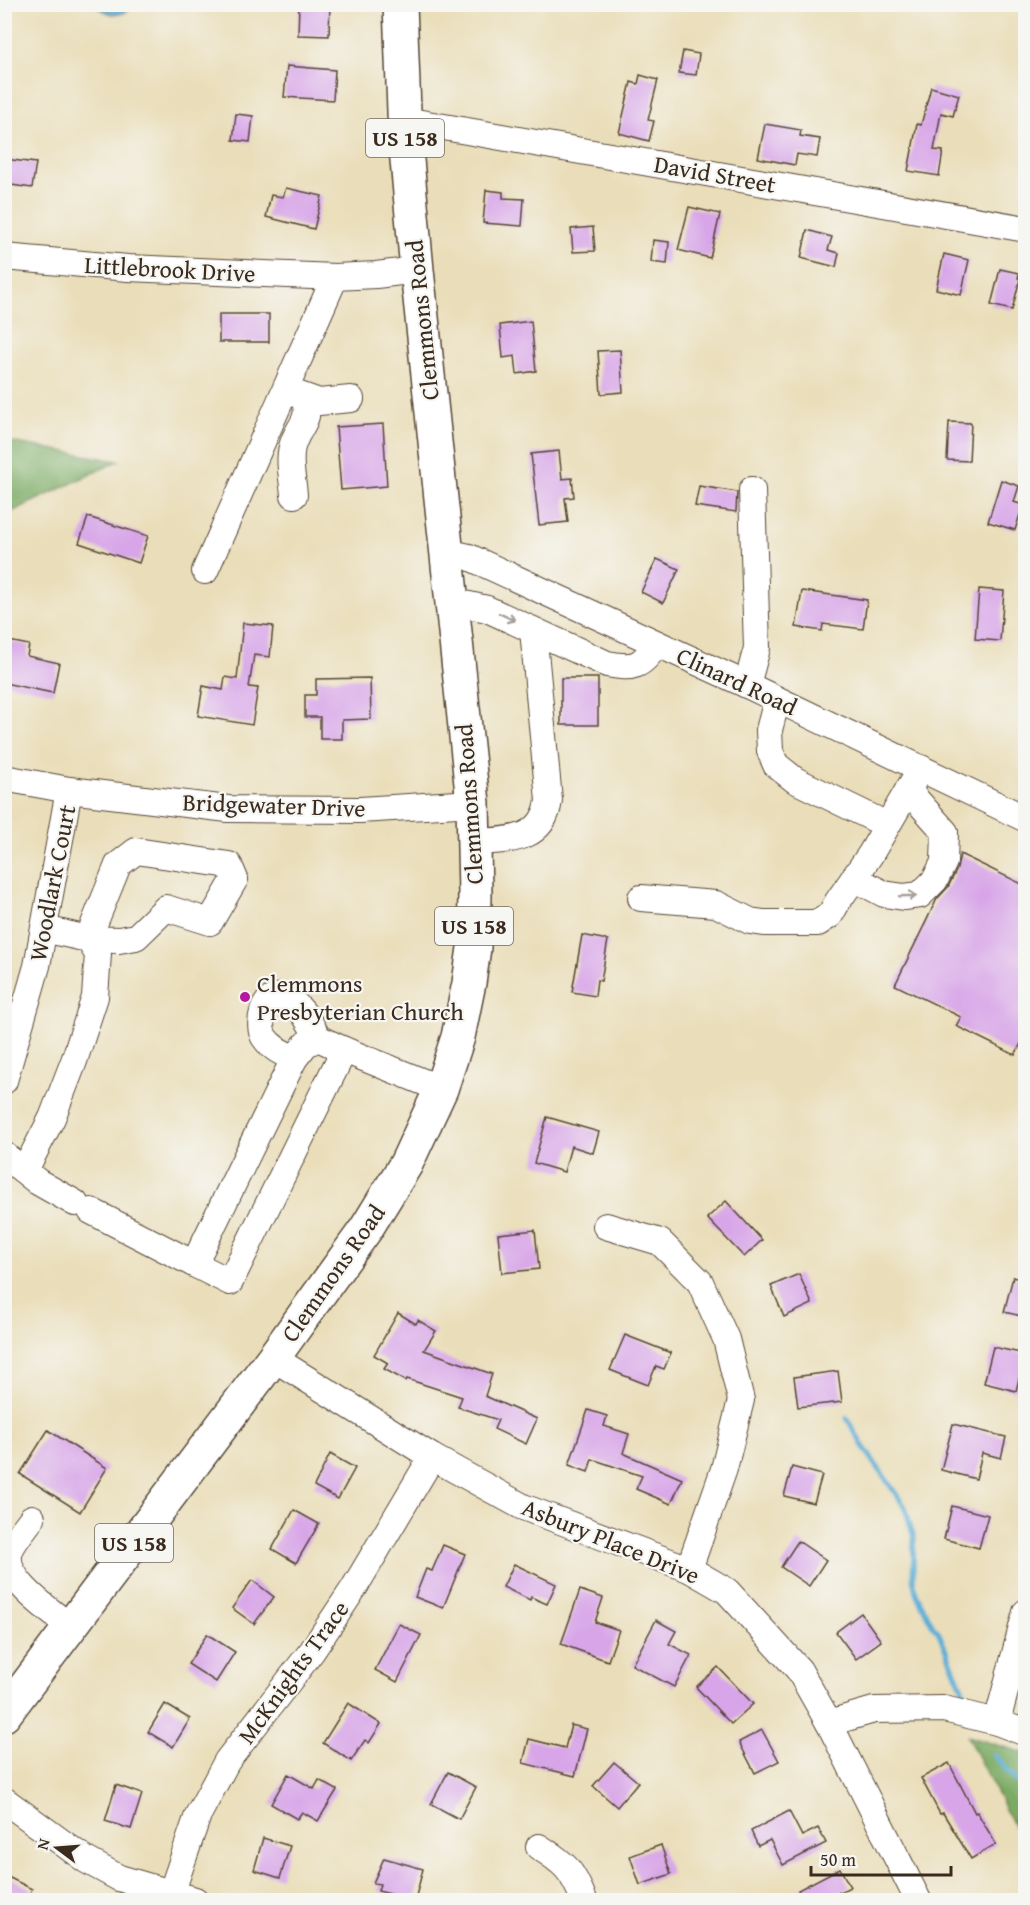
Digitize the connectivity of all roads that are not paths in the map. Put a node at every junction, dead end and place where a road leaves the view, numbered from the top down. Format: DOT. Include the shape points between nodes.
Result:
graph roads {
  1 [pos="400,4"];
  2 [pos="404,120"];
  3 [pos="1026,229"];
  4 [pos="4,257"];
  5 [pos="417,270"];
  6 [pos="335,277"];
  7 [pos="294,393"];
  8 [pos="351,399"];
  9 [pos="752,490"];
  10 [pos="294,495"];
  11 [pos="446,552"];
  12 [pos="205,571"];
  13 [pos="451,601"];
  14 [pos="533,630"];
  15 [pos="657,644"];
  16 [pos="747,685"];
  17 [pos="777,700"];
  18 [pos="921,768"];
  19 [pos="4,778"];
  20 [pos="69,790"];
  21 [pos="908,790"];
  22 [pos="473,802"];
  23 [pos="1026,819"];
  24 [pos="887,825"];
  25 [pos="475,842"];
  26 [pos="854,878"];
  27 [pos="641,898"];
  28 [pos="44,929"];
  29 [pos="88,939"];
  30 [pos="318,1038"];
  31 [pos="344,1050"];
  32 [pos="294,1059"];
  33 [pos="4,1081"];
  34 [pos="441,1089"];
  35 [pos="15,1163"];
  36 [pos="606,1226"];
  37 [pos="194,1264"];
  38 [pos="273,1358"];
  39 [pos="432,1457"];
  40 [pos="32,1518"];
  41 [pos="689,1569"];
  42 [pos="1026,1612"];
  43 [pos="70,1627"];
  44 [pos="4,1715"];
  45 [pos="997,1722"];
  46 [pos="829,1723"];
  47 [pos="1026,1733"];
  48 [pos="4,1800"];
  49 [pos="539,1847"];
  50 [pos="183,1897"];
  51 [pos="584,1900"];
  52 [pos="918,1900"];
  1 -- 2 [label="main road, Clemmons Road / US 158"];
  2 -- 3 [label="street, David Street"];
  2 -- 5 [label="main road, Clemmons Road / US 158"];
  4 -- 6 [label="street, Littlebrook Drive" via="128,268"];
  5 -- 6 [label="street, Littlebrook Drive"];
  5 -- 11 [label="main road, Clemmons Road / US 158"];
  6 -- 7 [label="street"];
  7 -- 8 [label="street" via="319,402"];
  7 -- 10 [label="street" via="307,406 306,419 292,446"];
  7 -- 12 [label="street"];
  9 -- 16 [label="street" via="757,648"];
  11 -- 13 [label="main road, Clemmons Road / US 158"];
  11 -- 15 [label="street, Clinard Road" via="469,556"];
  13 -- 14 [label="street, one-way" via="487,609"];
  13 -- 22 [label="main road, Clemmons Road / US 158"];
  14 -- 15 [label="street" via="607,664 628,668 645,660"];
  14 -- 25 [label="street" via="548,813 530,834"];
  15 -- 16 [label="street, Clinard Road"];
  16 -- 17 [label="street, Clinard Road"];
  17 -- 18 [label="street, Clinard Road"];
  17 -- 24 [label="street" via="769,730 770,751 776,765 795,780"];
  18 -- 21 [label="street"];
  18 -- 23 [label="street, Clinard Road"];
  19 -- 20 [label="street, Bridgewater Drive"];
  20 -- 22 [label="street, Bridgewater Drive" via="228,809 360,810"];
  20 -- 28 [label="street, Woodlark Court"];
  21 -- 24 [label="street"];
  26 -- 21 [label="street, one-way" via="884,894 904,897 920,895 935,880 944,862 945,832"];
  22 -- 25 [label="main road, Clemmons Road / US 158"];
  24 -- 26 [label="street"];
  25 -- 34 [label="main road, Clemmons Road / US 158" via="474,948 458,1037"];
  26 -- 27 [label="street" via="831,915 818,923 764,924 716,904"];
  28 -- 29 [label="street"];
  28 -- 33 [label="street, Woodlark Court"];
  29 -- 29 [label="street" via="136,937 166,908 210,922 235,879 229,865 136,851 118,865"];
  29 -- 35 [label="street" via="98,954 95,997 52,1118"];
  30 -- 31 [label="street"];
  30 -- 32 [label="street" via="306,1044"];
  30 -- 32 [label="street" via="307,1018 290,1000 275,997 267,1003 259,1021 263,1035 275,1049"];
  31 -- 34 [label="street"];
  31 -- 37 [label="street" via="230,1282"];
  32 -- 37 [label="street"];
  34 -- 38 [label="main road, Clemmons Road / US 158" via="390,1193"];
  35 -- 37 [label="street" via="38,1182"];
  36 -- 41 [label="street" via="660,1242 700,1282 726,1339 741,1400 724,1469"];
  38 -- 39 [label="street, Asbury Place Drive"];
  38 -- 43 [label="main road, Clemmons Road / US 158"];
  39 -- 41 [label="street, Asbury Place Drive" via="523,1507"];
  39 -- 50 [label="street, McKnights Trace" via="312,1651 227,1761 198,1815"];
  40 -- 43 [label="street" via="9,1551 10,1567 17,1583"];
  41 -- 46 [label="street, Asbury Place Drive" via="727,1591 799,1670"];
  42 -- 45 [label="street"];
  43 -- 44 [label="main road, Clemmons Road / US 158"];
  45 -- 46 [label="street" via="932,1709 874,1710"];
  45 -- 47 [label="street"];
  46 -- 52 [label="street, Asbury Place Drive"];
  48 -- 50 [label="street" via="111,1874"];
  49 -- 51 [label="street" via="563,1862"];
}
